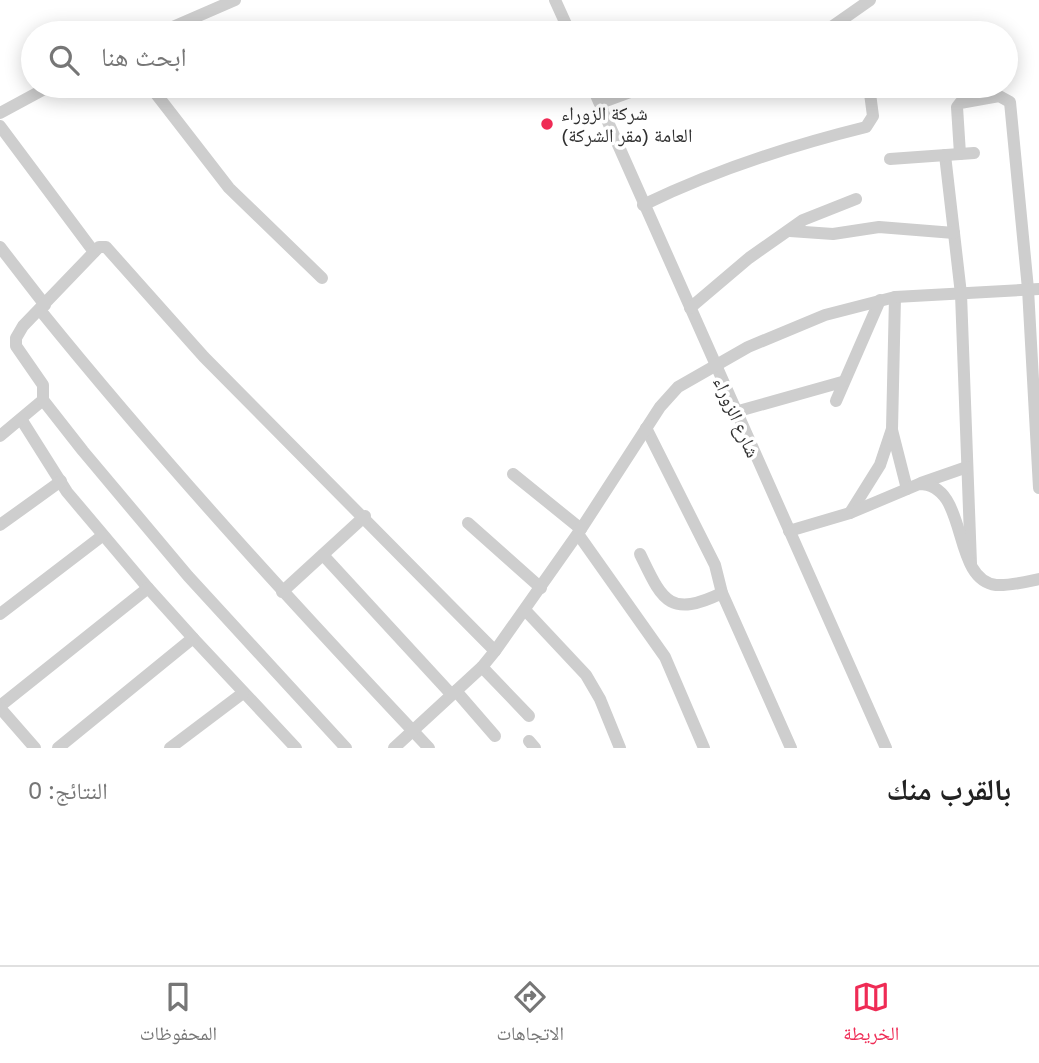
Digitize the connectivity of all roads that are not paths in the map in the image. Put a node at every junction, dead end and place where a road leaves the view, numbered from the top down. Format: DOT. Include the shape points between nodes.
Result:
graph roads {
  1 [pos="235,0"];
  2 [pos="555,0"];
  3 [pos="870,0"];
  4 [pos="187,21"];
  5 [pos="565,21"];
  6 [pos="843,21"];
  7 [pos="28,98"];
  8 [pos="159,98"];
  9 [pos="598,98"];
  10 [pos="614,98"];
  11 [pos="871,98"];
  12 [pos="988,98"];
  13 [pos="1003,98"];
  14 [pos="600,103"];
  15 [pos="0,113"];
  16 [pos="0,126"];
  17 [pos="974,153"];
  18 [pos="960,154"];
  19 [pos="945,155"];
  20 [pos="890,159"];
  21 [pos="856,199"];
  22 [pos="643,205"];
  23 [pos="790,231"];
  24 [pos="954,233"];
  25 [pos="0,247"];
  26 [pos="94,252"];
  27 [pos="322,278"];
  28 [pos="1033,289"];
  29 [pos="961,294"];
  30 [pos="895,297"];
  31 [pos="880,300"];
  32 [pos="43,307"];
  33 [pos="690,308"];
  34 [pos="714,366"];
  35 [pos="842,382"];
  36 [pos="43,400"];
  37 [pos="836,401"];
  38 [pos="735,412"];
  39 [pos="21,419"];
  40 [pos="646,428"];
  41 [pos="892,429"];
  42 [pos="0,436"];
  43 [pos="967,467"];
  44 [pos="513,474"];
  45 [pos="61,481"];
  46 [pos="913,486"];
  47 [pos="1039,488"];
  48 [pos="850,513"];
  49 [pos="365,516"];
  50 [pos="468,523"];
  51 [pos="0,525"];
  52 [pos="579,531"];
  53 [pos="789,531"];
  54 [pos="102,536"];
  55 [pos="640,554"];
  56 [pos="323,555"];
  57 [pos="971,564"];
  58 [pos="1039,579"];
  59 [pos="148,588"];
  60 [pos="541,588"];
  61 [pos="282,592"];
  62 [pos="722,593"];
  63 [pos="526,611"];
  64 [pos="0,614"];
  65 [pos="193,638"];
  66 [pos="495,651"];
  67 [pos="482,667"];
  68 [pos="453,692"];
  69 [pos="243,693"];
  70 [pos="0,707"];
  71 [pos="529,716"];
  72 [pos="413,731"];
  73 [pos="495,736"];
  74 [pos="292,747"];
  75 [pos="35,748"];
  76 [pos="58,748"];
  77 [pos="170,748"];
  78 [pos="346,748"];
  79 [pos="394,748"];
  80 [pos="429,748"];
  81 [pos="620,748"];
  82 [pos="704,748"];
  83 [pos="791,748"];
  84 [pos="886,748"];
  1 -- 4 [label="street"];
  2 -- 5 [label="street"];
  3 -- 6 [label="street"];
  7 -- 15 [label="street"];
  8 -- 27 [label="street" via="229,188"];
  9 -- 14 [label="street, شارع الزوراء"];
  10 -- 14 [label="street"];
  11 -- 22 [label="street" via="873,116 866,127 729,167"];
  12 -- 18 [label="street" via="957,107"];
  13 -- 28 [label="street" via="1010,102"];
  14 -- 22 [label="street, شارع الزوراء"];
  16 -- 26 [label="street"];
  17 -- 18 [label="street"];
  18 -- 19 [label="street"];
  19 -- 20 [label="street"];
  19 -- 24 [label="street"];
  21 -- 23 [label="street" via="803,220"];
  22 -- 33 [label="street, شارع الزوراء"];
  23 -- 24 [label="street" via="833,233 879,227"];
  23 -- 33 [label="street" via="749,258"];
  24 -- 29 [label="street"];
  25 -- 32 [label="street"];
  26 -- 32 [label="street"];
  26 -- 49 [label="street" via="106,247 204,357"];
  28 -- 29 [label="street"];
  28 -- 47 [label="street"];
  29 -- 30 [label="street"];
  29 -- 43 [label="street"];
  30 -- 31 [label="street"];
  30 -- 41 [label="street"];
  31 -- 34 [label="street" via="825,315"];
  31 -- 35 [label="street"];
  32 -- 36 [label="street" via="16,338 22,357 43,385"];
  32 -- 61 [label="street" via="122,411"];
  33 -- 34 [label="street, شارع الزوراء"];
  34 -- 38 [label="street, شارع الزوراء"];
  34 -- 40 [label="street" via="678,387"];
  35 -- 37 [label="street"];
  35 -- 38 [label="street"];
  36 -- 39 [label="street"];
  36 -- 78 [label="street" via="188,576"];
  38 -- 53 [label="street, شارع الزوراء"];
  39 -- 42 [label="street"];
  39 -- 45 [label="street"];
  40 -- 52 [label="street"];
  40 -- 62 [label="street" via="715,565"];
  41 -- 46 [label="street"];
  41 -- 48 [label="street" via="880,465"];
  43 -- 46 [label="street"];
  43 -- 57 [label="street"];
  44 -- 52 [label="street"];
  45 -- 51 [label="street"];
  45 -- 54 [label="street"];
  46 -- 48 [label="street"];
  46 -- 57 [label="street" via="937,486 947,499"];
  48 -- 53 [label="street"];
  49 -- 56 [label="street"];
  49 -- 66 [label="street"];
  50 -- 60 [label="street"];
  52 -- 60 [label="street"];
  52 -- 82 [label="street" via="664,657"];
  53 -- 84 [label="street, شارع الزوراء"];
  54 -- 59 [label="street"];
  54 -- 64 [label="street"];
  55 -- 62 [label="street" via="661,597 684,605"];
  56 -- 61 [label="street"];
  56 -- 68 [label="street"];
  57 -- 58 [label="street" via="981,578 995,584"];
  59 -- 65 [label="street"];
  59 -- 70 [label="street"];
  60 -- 63 [label="street"];
  61 -- 72 [label="street"];
  62 -- 83 [label="street"];
  63 -- 66 [label="street"];
  63 -- 81 [label="street" via="586,675"];
  65 -- 69 [label="street"];
  65 -- 76 [label="street"];
  66 -- 67 [label="street"];
  67 -- 68 [label="street"];
  67 -- 71 [label="street"];
  68 -- 72 [label="street"];
  68 -- 73 [label="street"];
  69 -- 74 [label="street"];
  69 -- 77 [label="street"];
  70 -- 75 [label="street"];
  72 -- 79 [label="street"];
  72 -- 80 [label="street"];
}
